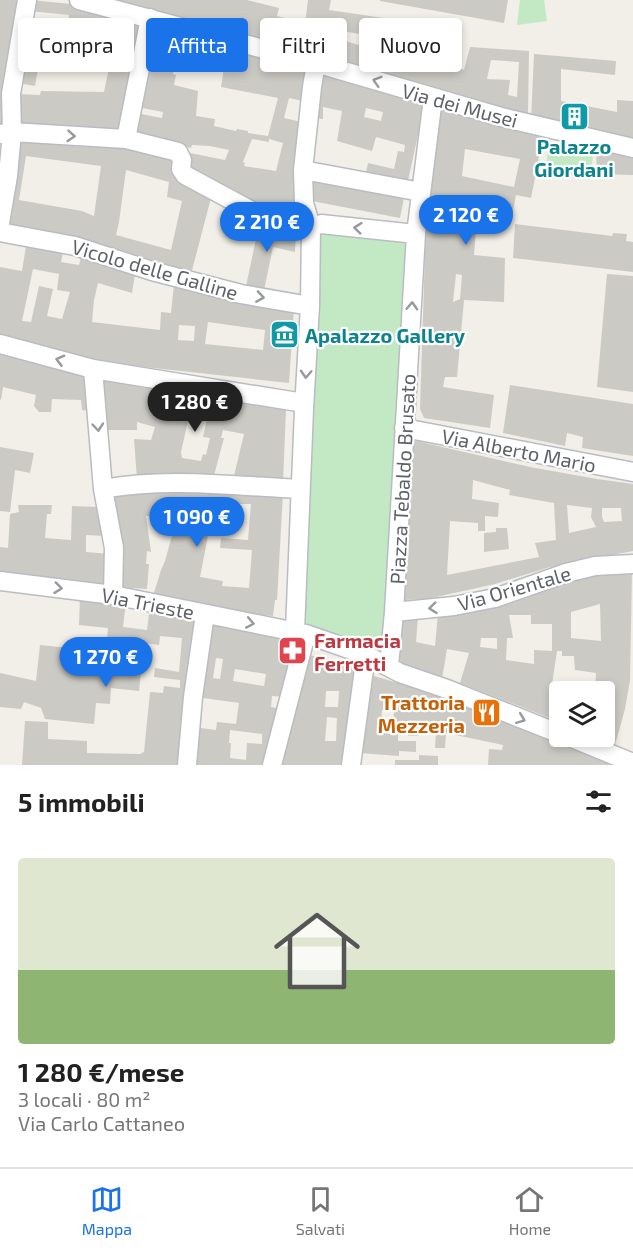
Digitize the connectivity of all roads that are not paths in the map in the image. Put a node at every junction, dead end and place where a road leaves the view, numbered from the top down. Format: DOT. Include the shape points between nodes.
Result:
graph roads {
  1 [pos="27,0"];
  2 [pos="79,0"];
  3 [pos="150,18"];
  4 [pos="146,38"];
  5 [pos="314,72"];
  6 [pos="345,72"];
  7 [pos="433,98"];
  8 [pos="6,133"];
  9 [pos="126,139"];
  10 [pos="633,148"];
  11 [pos="303,170"];
  12 [pos="421,192"];
  13 [pos="0,223"];
  14 [pos="311,226"];
  15 [pos="0,232"];
  16 [pos="416,234"];
  17 [pos="310,306"];
  18 [pos="0,344"];
  19 [pos="93,369"];
  20 [pos="304,403"];
  21 [pos="404,428"];
  22 [pos="633,472"];
  23 [pos="103,489"];
  24 [pos="300,489"];
  25 [pos="633,564"];
  26 [pos="0,580"];
  27 [pos="112,595"];
  28 [pos="394,612"];
  29 [pos="205,614"];
  30 [pos="300,632"];
  31 [pos="366,655"];
  32 [pos="389,666"];
  33 [pos="549,730"];
  34 [pos="594,747"];
  35 [pos="633,758"];
  36 [pos="633,763"];
  37 [pos="186,765"];
  38 [pos="272,765"];
  39 [pos="351,765"];
  1 -- 8 [label="street"];
  2 -- 3 [label="street, Via dei Musei"];
  4 -- 9 [label="street"];
  5 -- 11 [label="street"];
  7 -- 6 [label="street, Via dei Musei, one-way"];
  7 -- 10 [label="street, Via dei Musei"];
  7 -- 12 [label="street, Piazza Tebaldo Brusato"];
  8 -- 9 [label="street, one-way"];
  8 -- 13 [label="street" via="8,176"];
  9 -- 14 [label="street" via="178,152 185,175 261,216"];
  11 -- 12 [label="street"];
  11 -- 14 [label="street" via="304,203"];
  12 -- 16 [label="street, Piazza Tebaldo Brusato"];
  16 -- 14 [label="street, one-way"];
  14 -- 17 [label="street"];
  15 -- 17 [label="street, Vicolo delle Galline, one-way" via="75,246 152,272 241,294"];
  21 -- 16 [label="street, Piazza Tebaldo Brusato, one-way"];
  17 -- 20 [label="street, one-way"];
  19 -- 18 [label="street, one-way"];
  19 -- 20 [label="street"];
  19 -- 23 [label="street, one-way"];
  20 -- 24 [label="street"];
  21 -- 22 [label="street, Via Alberto Mario"];
  21 -- 28 [label="street, Piazza Tebaldo Brusato"];
  23 -- 24 [label="street" via="129,484"];
  23 -- 27 [label="street" via="114,548"];
  24 -- 30 [label="street"];
  25 -- 28 [label="street, Via Orientale, one-way" via="566,573 495,598"];
  26 -- 27 [label="street, Via Trieste, one-way"];
  27 -- 29 [label="street, Via Trieste"];
  28 -- 32 [label="street, Piazza Tebaldo Brusato"];
  29 -- 30 [label="street, Via Trieste, one-way"];
  29 -- 37 [label="street"];
  30 -- 31 [label="street"];
  30 -- 38 [label="street"];
  31 -- 32 [label="street"];
  31 -- 39 [label="street"];
  32 -- 33 [label="street, one-way"];
  34 -- 36 [label="street"];
  35 -- 36 [label="street"];
}
